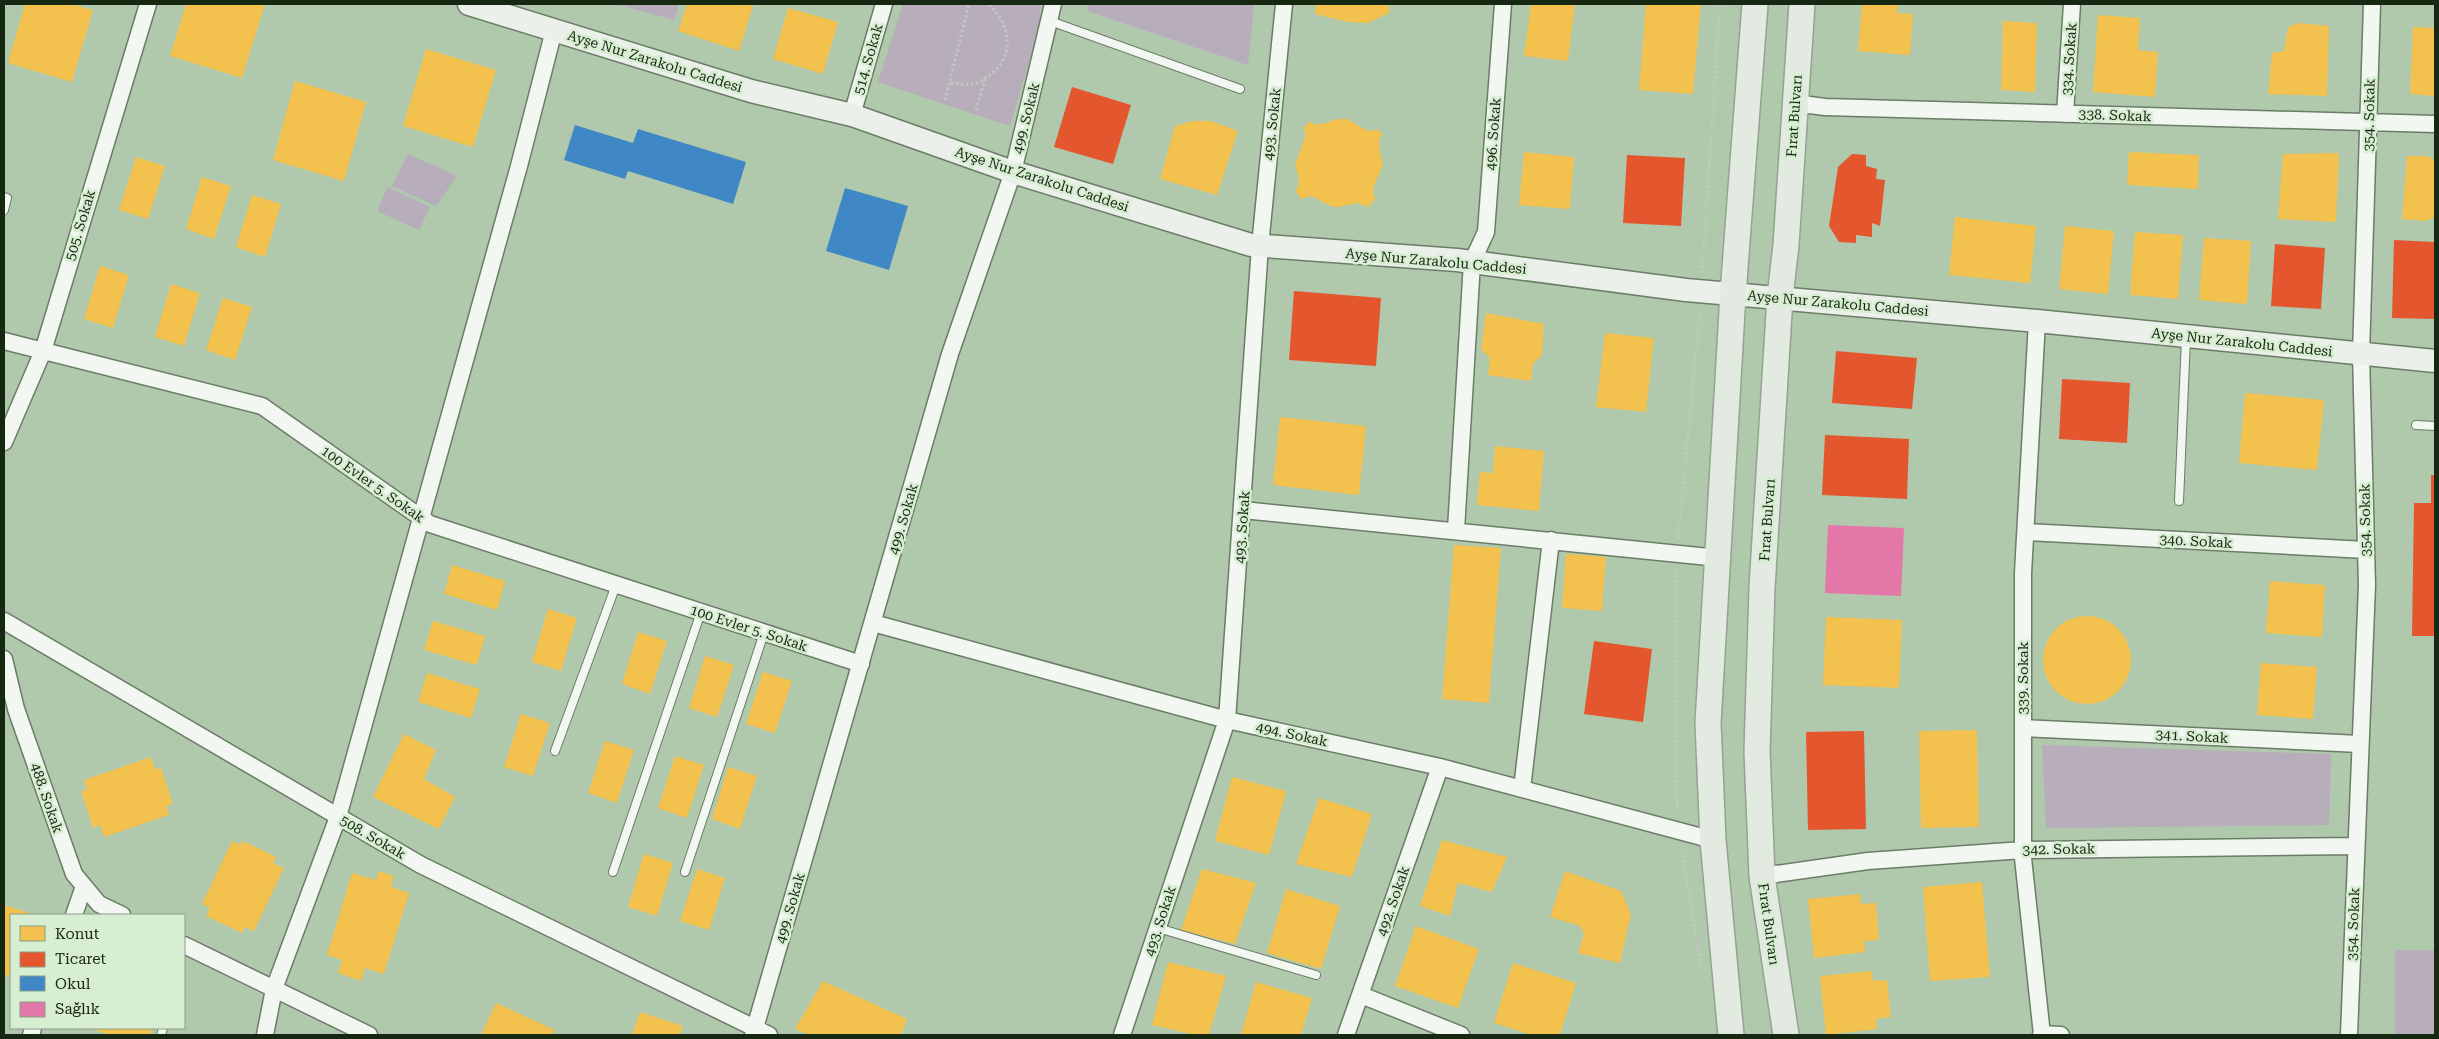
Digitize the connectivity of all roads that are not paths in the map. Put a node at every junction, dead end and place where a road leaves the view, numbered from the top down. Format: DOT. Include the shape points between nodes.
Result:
graph roads {
  1 [pos="148,4"];
  2 [pos="469,4"];
  3 [pos="884,4"];
  4 [pos="1053,4"];
  5 [pos="1284,4"];
  6 [pos="1504,4"];
  7 [pos="1755,4"];
  8 [pos="1802,4"];
  9 [pos="2072,4"];
  10 [pos="2372,4"];
  11 [pos="1050,20"];
  12 [pos="554,30"];
  13 [pos="1240,88"];
  14 [pos="1794,103"];
  15 [pos="2066,114"];
  16 [pos="852,115"];
  17 [pos="2370,122"];
  18 [pos="2435,124"];
  19 [pos="1013,172"];
  20 [pos="4,197"];
  21 [pos="4,210"];
  22 [pos="1260,246"];
  23 [pos="1472,262"];
  24 [pos="1733,294"];
  25 [pos="1780,297"];
  26 [pos="2037,321"];
  27 [pos="2186,336"];
  28 [pos="4,341"];
  29 [pos="43,351"];
  30 [pos="2361,354"];
  31 [pos="2435,361"];
  32 [pos="2416,424"];
  33 [pos="2435,426"];
  34 [pos="4,442"];
  35 [pos="2179,501"];
  36 [pos="1243,510"];
  37 [pos="421,519"];
  38 [pos="1456,530"];
  39 [pos="2027,532"];
  40 [pos="1551,540"];
  41 [pos="2366,550"];
  42 [pos="1718,558"];
  43 [pos="616,585"];
  44 [pos="701,612"];
  45 [pos="4,621"];
  46 [pos="873,624"];
  47 [pos="764,633"];
  48 [pos="4,659"];
  49 [pos="861,664"];
  50 [pos="1227,720"];
  51 [pos="2023,728"];
  52 [pos="2360,744"];
  53 [pos="555,751"];
  54 [pos="1440,767"];
  55 [pos="1522,788"];
  56 [pos="338,817"];
  57 [pos="1713,840"];
  58 [pos="2356,846"];
  59 [pos="2023,850"];
  60 [pos="613,872"];
  61 [pos="686,872"];
  62 [pos="1762,876"];
  63 [pos="84,886"];
  64 [pos="74,914"];
  65 [pos="120,914"];
  66 [pos="1158,928"];
  67 [pos="185,945"];
  68 [pos="1316,975"];
  69 [pos="274,989"];
  70 [pos="1360,995"];
  71 [pos="759,1033"];
  72 [pos="265,1035"];
  73 [pos="369,1035"];
  74 [pos="1122,1035"];
  75 [pos="1346,1035"];
  76 [pos="1461,1035"];
  77 [pos="1731,1035"];
  78 [pos="1786,1035"];
  79 [pos="2042,1035"];
  80 [pos="2061,1035"];
  81 [pos="2349,1035"];
  1 -- 29 [label="street, 505. Sokak"];
  2 -- 12 [label="street, Ayşe Nur Zarakolu Caddesi"];
  3 -- 16 [label="street, 514. Sokak"];
  4 -- 11 [label="street, 499. Sokak"];
  5 -- 22 [label="street, 493. Sokak"];
  6 -- 23 [label="street, 496. Sokak" via="1486,232"];
  7 -- 24 [label="main road"];
  8 -- 14 [label="main road, Fırat Bulvarı"];
  9 -- 15 [label="street, 334. Sokak"];
  10 -- 17 [label="street, 354. Sokak"];
  11 -- 13 [label="lane"];
  11 -- 19 [label="street, 499. Sokak"];
  12 -- 16 [label="street, Ayşe Nur Zarakolu Caddesi" via="751,91"];
  12 -- 37 [label="street"];
  14 -- 15 [label="street, 338. Sokak" via="1825,107"];
  14 -- 25 [label="main road, Fırat Bulvarı"];
  15 -- 17 [label="street, 338. Sokak"];
  16 -- 19 [label="street, Ayşe Nur Zarakolu Caddesi"];
  17 -- 18 [label="street, 338. Sokak"];
  17 -- 30 [label="street, 354. Sokak"];
  19 -- 22 [label="street, Ayşe Nur Zarakolu Caddesi"];
  19 -- 46 [label="street, 499. Sokak" via="950,354"];
  20 -- 21 [label="lane" via="7,198"];
  22 -- 23 [label="street, Ayşe Nur Zarakolu Caddesi"];
  22 -- 36 [label="street, 493. Sokak"];
  23 -- 24 [label="street, Ayşe Nur Zarakolu Caddesi"];
  23 -- 38 [label="street"];
  24 -- 25 [label="street, Ayşe Nur Zarakolu Caddesi"];
  24 -- 42 [label="main road"];
  25 -- 26 [label="street, Ayşe Nur Zarakolu Caddesi"];
  25 -- 62 [label="main road, Fırat Bulvarı" via="1762,588 1757,736"];
  26 -- 27 [label="street, Ayşe Nur Zarakolu Caddesi"];
  26 -- 39 [label="street, 339. Sokak"];
  27 -- 30 [label="street, Ayşe Nur Zarakolu Caddesi"];
  27 -- 35 [label="lane"];
  28 -- 29 [label="street, 100 Evler 5. Sokak"];
  29 -- 34 [label="street, 505. Sokak"];
  29 -- 37 [label="street, 100 Evler 5. Sokak" via="262,406"];
  30 -- 31 [label="street, Ayşe Nur Zarakolu Caddesi"];
  30 -- 41 [label="street, 354. Sokak"];
  32 -- 33 [label="lane"];
  36 -- 38 [label="street"];
  36 -- 50 [label="street, 493. Sokak"];
  37 -- 43 [label="street, 100 Evler 5. Sokak"];
  37 -- 56 [label="street"];
  38 -- 40 [label="street"];
  39 -- 41 [label="street, 340. Sokak"];
  39 -- 51 [label="street, 339. Sokak" via="2023,573"];
  40 -- 42 [label="street"];
  40 -- 55 [label="street"];
  41 -- 52 [label="street, 354. Sokak"];
  42 -- 57 [label="main road" via="1708,724"];
  43 -- 44 [label="street, 100 Evler 5. Sokak"];
  43 -- 53 [label="lane"];
  44 -- 47 [label="street, 100 Evler 5. Sokak"];
  44 -- 60 [label="lane"];
  45 -- 56 [label="street, 508. Sokak"];
  46 -- 49 [label="street, 499. Sokak"];
  46 -- 50 [label="street, 494. Sokak"];
  47 -- 49 [label="street, 100 Evler 5. Sokak"];
  47 -- 61 [label="lane"];
  48 -- 63 [label="street, 488. Sokak" via="16,709 70,865"];
  49 -- 71 [label="street, 499. Sokak"];
  50 -- 54 [label="street, 494. Sokak"];
  50 -- 66 [label="street, 493. Sokak"];
  51 -- 52 [label="street, 341. Sokak"];
  51 -- 59 [label="street, 339. Sokak"];
  52 -- 58 [label="street, 354. Sokak"];
  54 -- 55 [label="street, 494. Sokak"];
  54 -- 70 [label="street, 492. Sokak"];
  55 -- 57 [label="street, 494. Sokak"];
  56 -- 69 [label="street"];
  56 -- 71 [label="street, 508. Sokak" via="421,865"];
  57 -- 77 [label="main road"];
  58 -- 59 [label="street, 342. Sokak"];
  58 -- 81 [label="street, 354. Sokak"];
  59 -- 62 [label="street, 342. Sokak" via="1868,861"];
  59 -- 79 [label="street, 339. Sokak"];
  62 -- 78 [label="main road, Fırat Bulvarı"];
  63 -- 64 [label="street"];
  63 -- 65 [label="street, 488. Sokak" via="99,904"];
  66 -- 68 [label="lane"];
  66 -- 74 [label="street, 493. Sokak"];
  67 -- 69 [label="street"];
  69 -- 72 [label="street"];
  69 -- 73 [label="street"];
  70 -- 75 [label="street, 492. Sokak"];
  70 -- 76 [label="street"];
  79 -- 80 [label="street"];
}
